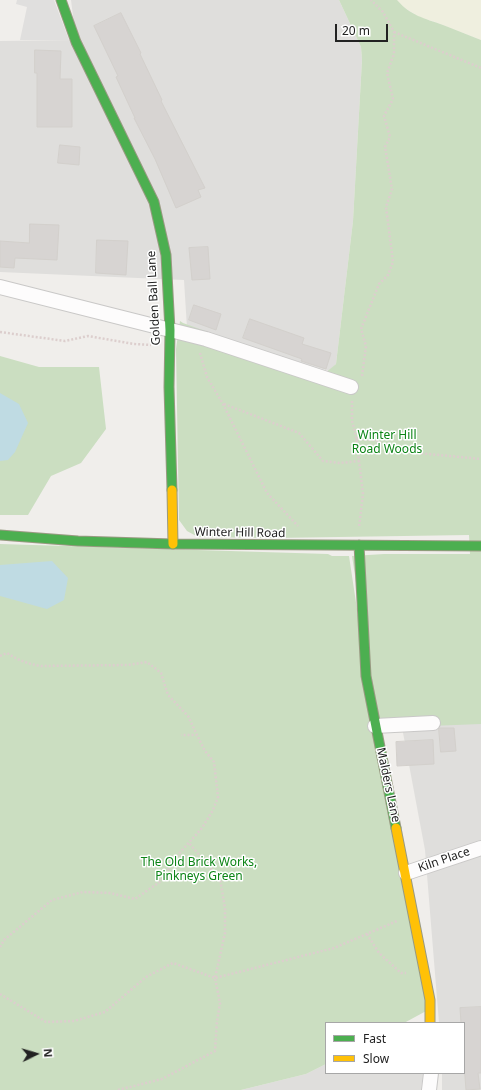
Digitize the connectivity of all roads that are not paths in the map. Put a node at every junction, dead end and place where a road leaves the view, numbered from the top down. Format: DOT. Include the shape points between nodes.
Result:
graph roads {
  1 [pos="61,0"];
  2 [pos="0,287"];
  3 [pos="170,330"];
  4 [pos="351,387"];
  5 [pos="0,535"];
  6 [pos="173,544"];
  7 [pos="357,545"];
  8 [pos="481,546"];
  9 [pos="433,723"];
  10 [pos="375,726"];
  11 [pos="481,848"];
  12 [pos="406,873"];
  13 [pos="430,1022"];
  14 [pos="431,1074"];
  15 [pos="429,1090"];
  1 -- 3 [label="street, Golden Ball Lane" via="76,42 154,202 166,255"];
  2 -- 3 [label="street"];
  3 -- 4 [label="street" via="206,339"];
  3 -- 6 [label="street, Golden Ball Lane"];
  5 -- 6 [label="street, Winter Hill Road"];
  6 -- 7 [label="street, Winter Hill Road"];
  7 -- 8 [label="street, Winter Hill Road"];
  7 -- 10 [label="street, Malders Lane" via="366,676"];
  9 -- 10 [label="street"];
  10 -- 12 [label="street, Malders Lane"];
  11 -- 12 [label="street, Kiln Place"];
  12 -- 13 [label="street, Malders Lane" via="430,1000"];
  14 -- 15 [label="street"];
}
